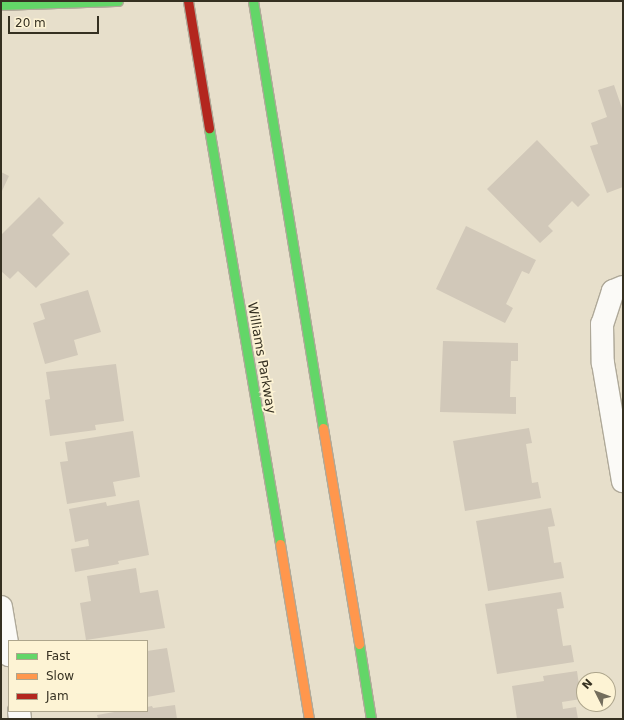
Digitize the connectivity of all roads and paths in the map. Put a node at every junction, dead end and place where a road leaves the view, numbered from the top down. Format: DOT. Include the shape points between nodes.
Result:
graph roads {
  1 [pos="118,1"];
  2 [pos="188,1"];
  3 [pos="253,1"];
  4 [pos="1,4"];
  5 [pos="623,287"];
  6 [pos="623,481"];
  7 [pos="1,607"];
  8 [pos="8,649"];
  9 [pos="309,719"];
  10 [pos="371,719"];
  1 -- 4 [label="main road"];
  2 -- 9 [label="main road, Williams Parkway"];
  3 -- 10 [label="main road"];
  5 -- 6 [label="street" via="613,291 602,324 603,363"];
  7 -- 8 [label="street"];
}
